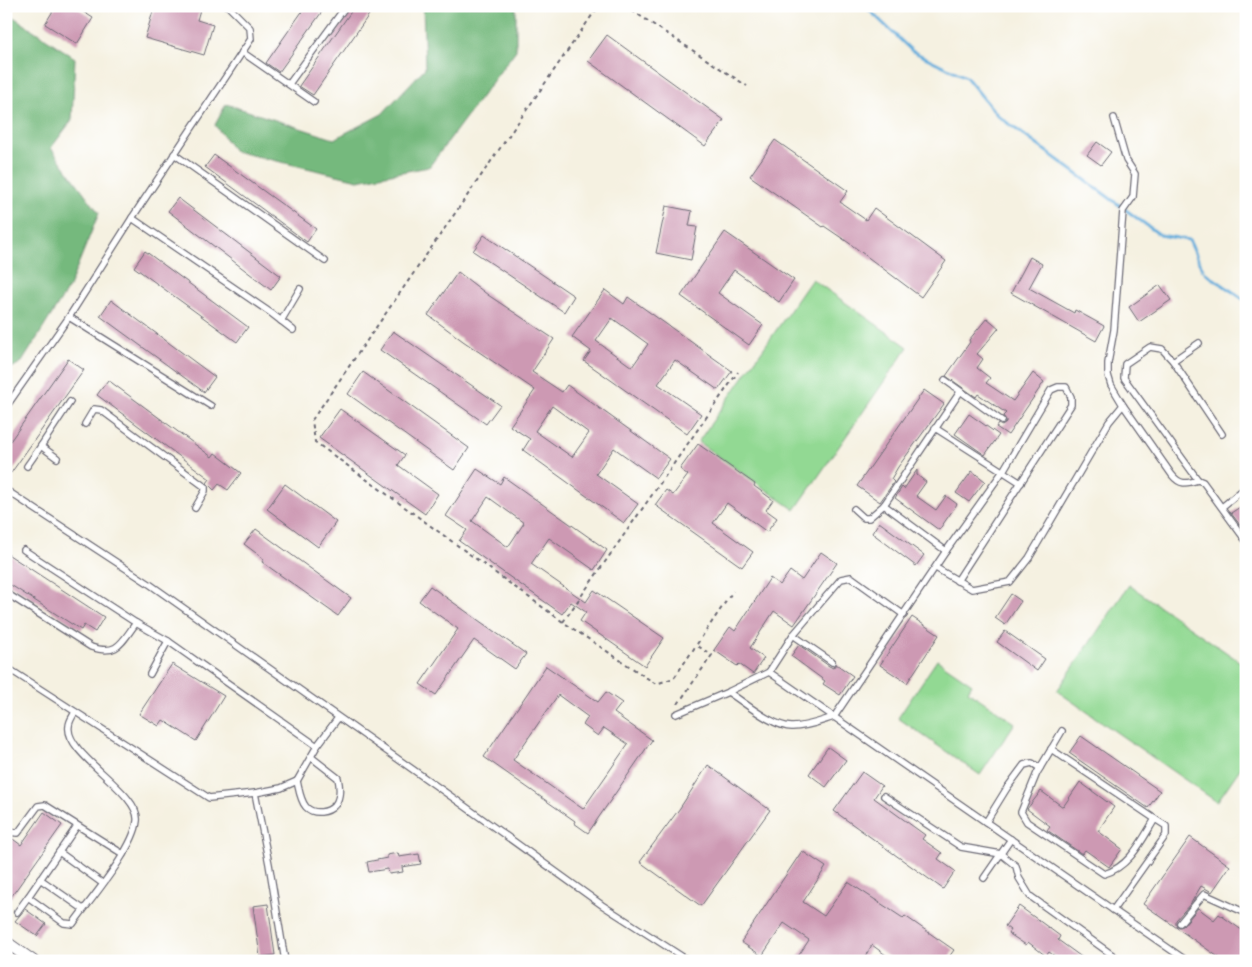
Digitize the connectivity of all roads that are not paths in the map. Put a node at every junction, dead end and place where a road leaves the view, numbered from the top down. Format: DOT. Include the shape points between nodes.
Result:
graph roads {
  1 [pos="228,6"];
  2 [pos="346,6"];
  3 [pos="242,52"];
  4 [pos="290,84"];
  5 [pos="314,102"];
  6 [pos="1114,118"];
  7 [pos="174,154"];
  8 [pos="132,218"];
  9 [pos="325,262"];
  10 [pos="300,289"];
  11 [pos="69,317"];
  12 [pos="281,321"];
  13 [pos="293,330"];
  14 [pos="1199,343"];
  15 [pos="1173,361"];
  16 [pos="945,380"];
  17 [pos="960,392"];
  18 [pos="70,402"];
  19 [pos="1123,405"];
  20 [pos="6,406"];
  21 [pos="211,406"];
  22 [pos="1002,421"];
  23 [pos="85,424"];
  24 [pos="935,428"];
  25 [pos="1222,434"];
  26 [pos="41,446"];
  27 [pos="57,458"];
  28 [pos="27,466"];
  29 [pos="1003,471"];
  30 [pos="1198,480"];
  31 [pos="1021,483"];
  32 [pos="1246,488"];
  33 [pos="6,490"];
  34 [pos="884,505"];
  35 [pos="1222,506"];
  36 [pos="195,508"];
  37 [pos="854,509"];
  38 [pos="1246,541"];
  39 [pos="24,550"];
  40 [pos="946,551"];
  41 [pos="936,568"];
  42 [pos="957,581"];
  43 [pos="6,593"];
  44 [pos="904,615"];
  45 [pos="136,623"];
  46 [pos="793,635"];
  47 [pos="168,642"];
  48 [pos="832,662"];
  49 [pos="6,667"];
  50 [pos="769,672"];
  51 [pos="150,674"];
  52 [pos="728,692"];
  53 [pos="75,712"];
  54 [pos="676,714"];
  55 [pos="834,717"];
  56 [pos="338,718"];
  57 [pos="1062,731"];
  58 [pos="317,746"];
  59 [pos="1051,749"];
  60 [pos="311,757"];
  61 [pos="1040,768"];
  62 [pos="297,781"];
  63 [pos="255,793"];
  64 [pos="884,796"];
  65 [pos="1156,819"];
  66 [pos="986,822"];
  67 [pos="77,826"];
  68 [pos="6,832"];
  69 [pos="1011,839"];
  70 [pos="59,852"];
  71 [pos="123,854"];
  72 [pos="1001,854"];
  73 [pos="984,878"];
  74 [pos="40,879"];
  75 [pos="102,883"];
  76 [pos="28,897"];
  77 [pos="83,909"];
  78 [pos="1113,910"];
  79 [pos="17,912"];
  80 [pos="1246,913"];
  81 [pos="1180,923"];
  82 [pos="6,942"];
  83 [pos="1118,959"];
  84 [pos="33,961"];
  85 [pos="285,961"];
  86 [pos="689,961"];
  87 [pos="1187,961"];
  1 -- 3 [label="lane" via="250,28 251,39"];
  2 -- 4 [label="lane"];
  3 -- 4 [label="lane"];
  3 -- 7 [label="lane"];
  4 -- 5 [label="lane"];
  6 -- 19 [label="lane" via="1126,160 1135,174 1132,197 1123,212 1114,330 1108,363 1111,385"];
  7 -- 8 [label="lane"];
  7 -- 9 [label="lane"];
  8 -- 11 [label="lane"];
  8 -- 12 [label="lane"];
  10 -- 12 [label="lane"];
  11 -- 20 [label="lane"];
  11 -- 21 [label="lane"];
  12 -- 13 [label="lane"];
  14 -- 15 [label="lane"];
  15 -- 25 [label="lane"];
  15 -- 30 [label="lane" via="1162,349 1150,347 1125,364 1124,378"];
  16 -- 17 [label="lane"];
  17 -- 22 [label="lane"];
  17 -- 24 [label="lane"];
  18 -- 26 [label="lane"];
  19 -- 30 [label="lane" via="1177,481 1187,484"];
  19 -- 42 [label="lane" via="1109,422 1029,558 1010,582 972,588"];
  23 -- 36 [label="lane" via="94,409 101,410 205,487"];
  24 -- 29 [label="lane"];
  24 -- 34 [label="lane"];
  26 -- 27 [label="lane"];
  26 -- 28 [label="lane"];
  29 -- 31 [label="lane"];
  29 -- 31 [label="lane" via="1051,390 1066,387 1071,397 1070,405"];
  29 -- 40 [label="lane"];
  30 -- 35 [label="lane"];
  31 -- 42 [label="lane"];
  32 -- 35 [label="lane"];
  33 -- 56 [label="lane" via="148,583"];
  34 -- 37 [label="lane" via="869,518 864,518"];
  34 -- 40 [label="lane"];
  35 -- 38 [label="lane"];
  39 -- 45 [label="lane"];
  40 -- 41 [label="lane"];
  41 -- 42 [label="lane"];
  41 -- 44 [label="lane"];
  43 -- 45 [label="lane" via="90,647 103,651 118,647"];
  44 -- 46 [label="lane" via="851,577 841,579"];
  44 -- 55 [label="lane"];
  45 -- 47 [label="lane"];
  46 -- 48 [label="lane"];
  46 -- 50 [label="lane"];
  47 -- 51 [label="lane"];
  47 -- 58 [label="lane"];
  49 -- 53 [label="lane"];
  50 -- 52 [label="lane"];
  50 -- 55 [label="lane"];
  52 -- 54 [label="lane"];
  52 -- 55 [label="lane" via="778,724 791,727"];
  53 -- 63 [label="lane" via="209,798"];
  53 -- 71 [label="lane" via="68,726 72,743 131,802 138,820"];
  55 -- 66 [label="lane"];
  56 -- 58 [label="lane"];
  56 -- 86 [label="lane" via="602,905"];
  57 -- 59 [label="lane"];
  58 -- 60 [label="lane"];
  59 -- 61 [label="lane"];
  59 -- 65 [label="lane"];
  60 -- 62 [label="lane"];
  60 -- 62 [label="lane" via="338,778 339,795 335,804 329,810 313,812 302,799"];
  61 -- 65 [label="lane" via="1021,812 1027,822 1104,874 1114,872 1130,858"];
  61 -- 66 [label="lane" via="1032,763 1024,765"];
  62 -- 63 [label="lane"];
  63 -- 85 [label="lane"];
  64 -- 72 [label="lane" via="961,847"];
  65 -- 78 [label="lane" via="1166,826 1166,835"];
  66 -- 69 [label="lane"];
  67 -- 68 [label="lane" via="45,805 38,806 18,833"];
  67 -- 70 [label="lane"];
  67 -- 71 [label="lane"];
  69 -- 72 [label="lane"];
  69 -- 78 [label="lane"];
  70 -- 74 [label="lane"];
  70 -- 75 [label="lane"];
  71 -- 75 [label="lane"];
  72 -- 73 [label="lane"];
  72 -- 83 [label="lane" via="1016,866 1030,896"];
  74 -- 76 [label="lane"];
  74 -- 77 [label="lane"];
  75 -- 77 [label="lane"];
  76 -- 77 [label="lane" via="64,923 73,924"];
  76 -- 79 [label="lane"];
  78 -- 87 [label="lane"];
  80 -- 81 [label="lane" via="1204,894"];
  82 -- 84 [label="street"];
}
